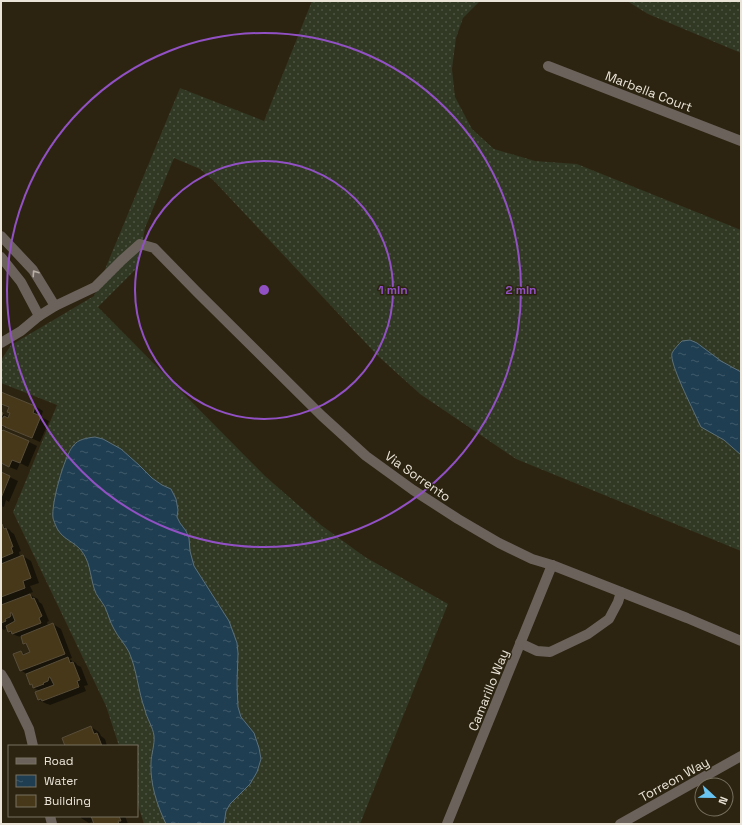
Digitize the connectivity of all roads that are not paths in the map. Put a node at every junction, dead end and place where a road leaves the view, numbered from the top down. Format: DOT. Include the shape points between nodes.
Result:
graph roads {
  1 [pos="548,66"];
  2 [pos="741,141"];
  3 [pos="1,236"];
  4 [pos="1,257"];
  5 [pos="55,306"];
  6 [pos="39,316"];
  7 [pos="1,343"];
  8 [pos="552,565"];
  9 [pos="621,592"];
  10 [pos="741,641"];
  11 [pos="520,644"];
  12 [pos="1,674"];
  13 [pos="33,745"];
  14 [pos="741,756"];
  15 [pos="448,824"];
  16 [pos="620,824"];
  1 -- 2 [label="street, Marbella Court"];
  5 -- 3 [label="street, one-way" via="33,270"];
  4 -- 6 [label="street" via="21,282"];
  5 -- 6 [label="street"];
  5 -- 8 [label="street, Via Sorrento" via="95,287 140,244 154,248 322,416 366,456 413,490 499,543 532,559"];
  6 -- 7 [label="street"];
  8 -- 9 [label="street, Via Sorrento"];
  8 -- 11 [label="street, Camarillo Way"];
  9 -- 10 [label="street, Via Sorrento"];
  9 -- 11 [label="street" via="610,619 588,634 550,652 537,651"];
  11 -- 15 [label="street, Camarillo Way"];
  12 -- 13 [label="street" via="29,729"];
  14 -- 16 [label="street, Torreon Way"];
}
